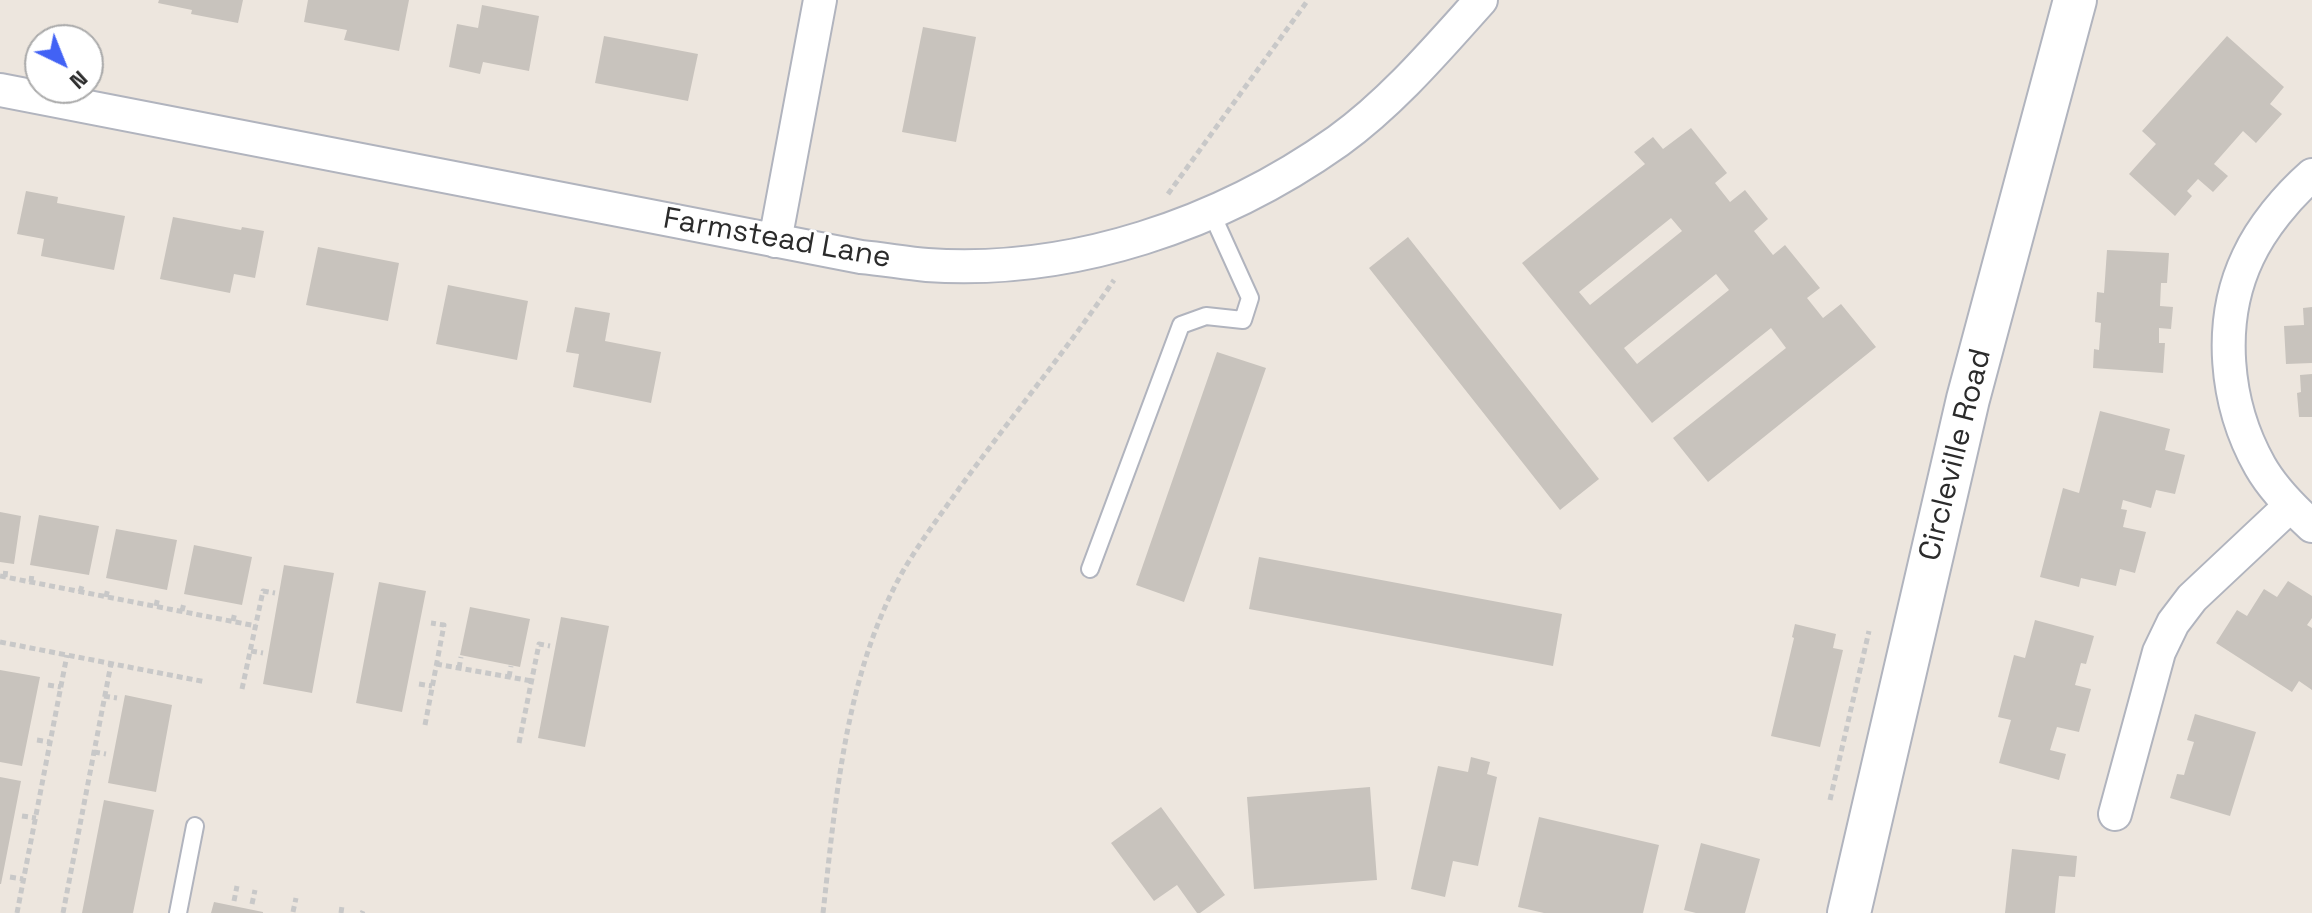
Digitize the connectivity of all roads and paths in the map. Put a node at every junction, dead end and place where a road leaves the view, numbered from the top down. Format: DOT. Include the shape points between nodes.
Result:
graph roads {
  1 [pos="820,0"];
  2 [pos="1308,0"];
  3 [pos="1481,0"];
  4 [pos="2075,0"];
  5 [pos="0,90"];
  6 [pos="2312,175"];
  7 [pos="1165,198"];
  8 [pos="1211,212"];
  9 [pos="775,241"];
  10 [pos="1120,271"];
  11 [pos="2301,516"];
  12 [pos="6,568"];
  13 [pos="1090,569"];
  14 [pos="32,574"];
  15 [pos="2,576"];
  16 [pos="31,582"];
  17 [pos="83,583"];
  18 [pos="108,588"];
  19 [pos="80,592"];
  20 [pos="275,593"];
  21 [pos="106,597"];
  22 [pos="158,597"];
  23 [pos="184,603"];
  24 [pos="156,606"];
  25 [pos="182,611"];
  26 [pos="235,612"];
  27 [pos="233,621"];
  28 [pos="431,623"];
  29 [pos="256,626"];
  30 [pos="1869,631"];
  31 [pos="0,642"];
  32 [pos="550,646"];
  33 [pos="251,651"];
  34 [pos="263,653"];
  35 [pos="67,655"];
  36 [pos="461,657"];
  37 [pos="111,664"];
  38 [pos="436,664"];
  39 [pos="511,666"];
  40 [pos="459,668"];
  41 [pos="509,677"];
  42 [pos="532,681"];
  43 [pos="206,682"];
  44 [pos="419,684"];
  45 [pos="48,685"];
  46 [pos="432,686"];
  47 [pos="61,687"];
  48 [pos="242,689"];
  49 [pos="104,696"];
  50 [pos="117,698"];
  51 [pos="527,705"];
  52 [pos="538,707"];
  53 [pos="425,725"];
  54 [pos="37,740"];
  55 [pos="50,742"];
  56 [pos="519,743"];
  57 [pos="94,752"];
  58 [pos="106,754"];
  59 [pos="1830,800"];
  60 [pos="2115,814"];
  61 [pos="22,816"];
  62 [pos="36,818"];
  63 [pos="195,826"];
  64 [pos="80,827"];
  65 [pos="90,829"];
  66 [pos="10,877"];
  67 [pos="23,879"];
  68 [pos="237,886"];
  69 [pos="68,888"];
  70 [pos="78,890"];
  71 [pos="255,890"];
  72 [pos="296,898"];
  73 [pos="234,901"];
  74 [pos="252,904"];
  75 [pos="293,912"];
  76 [pos="17,913"];
  77 [pos="63,913"];
  78 [pos="178,913"];
  79 [pos="823,913"];
  80 [pos="1849,913"];
  1 -- 9 [label="street"];
  2 -- 7 [label="path"];
  3 -- 8 [label="street, Farmstead Lane" via="1390,97 1340,140 1281,178"];
  4 -- 80 [label="street, Circleville Road" via="1968,399"];
  5 -- 9 [label="street, Farmstead Lane"];
  6 -- 11 [label="street" via="2274,215 2248,257 2228,342 2231,386 2259,465"];
  8 -- 9 [label="street, Farmstead Lane" via="1139,241 991,265 928,265"];
  8 -- 13 [label="lane" via="1250,298 1243,320 1206,316 1181,325"];
  10 -- 79 [label="path" via="938,519 903,572 877,626 841,769"];
  11 -- 60 [label="street" via="2192,598 2173,623 2159,652"];
  12 -- 15 [label="path"];
  14 -- 16 [label="path"];
  15 -- 16 [label="path"];
  16 -- 19 [label="path"];
  17 -- 19 [label="path"];
  18 -- 21 [label="path"];
  19 -- 21 [label="path"];
  20 -- 29 [label="path" via="263,591"];
  21 -- 24 [label="path"];
  22 -- 24 [label="path"];
  23 -- 25 [label="path"];
  24 -- 25 [label="path"];
  25 -- 27 [label="path"];
  26 -- 27 [label="path"];
  27 -- 29 [label="path"];
  28 -- 38 [label="path" via="444,625"];
  29 -- 33 [label="path"];
  30 -- 59 [label="path"];
  31 -- 35 [label="path"];
  32 -- 42 [label="path" via="539,644"];
  33 -- 34 [label="path"];
  33 -- 48 [label="path"];
  35 -- 37 [label="path"];
  35 -- 47 [label="path"];
  36 -- 40 [label="path"];
  37 -- 43 [label="path"];
  37 -- 49 [label="path"];
  38 -- 40 [label="path"];
  38 -- 46 [label="path"];
  39 -- 41 [label="path"];
  40 -- 41 [label="path"];
  41 -- 42 [label="path"];
  42 -- 51 [label="path"];
  44 -- 46 [label="path"];
  45 -- 47 [label="path"];
  46 -- 53 [label="path"];
  47 -- 55 [label="path"];
  49 -- 50 [label="path"];
  49 -- 57 [label="path"];
  51 -- 52 [label="path"];
  51 -- 56 [label="path"];
  54 -- 55 [label="path"];
  55 -- 62 [label="path"];
  57 -- 58 [label="path"];
  57 -- 64 [label="path"];
  61 -- 62 [label="path"];
  62 -- 67 [label="path"];
  63 -- 78 [label="lane"];
  64 -- 65 [label="path"];
  64 -- 69 [label="path"];
  66 -- 67 [label="path"];
  67 -- 76 [label="path"];
  68 -- 73 [label="path"];
  69 -- 70 [label="path"];
  69 -- 77 [label="path"];
  71 -- 74 [label="path"];
  72 -- 75 [label="path"];
}
